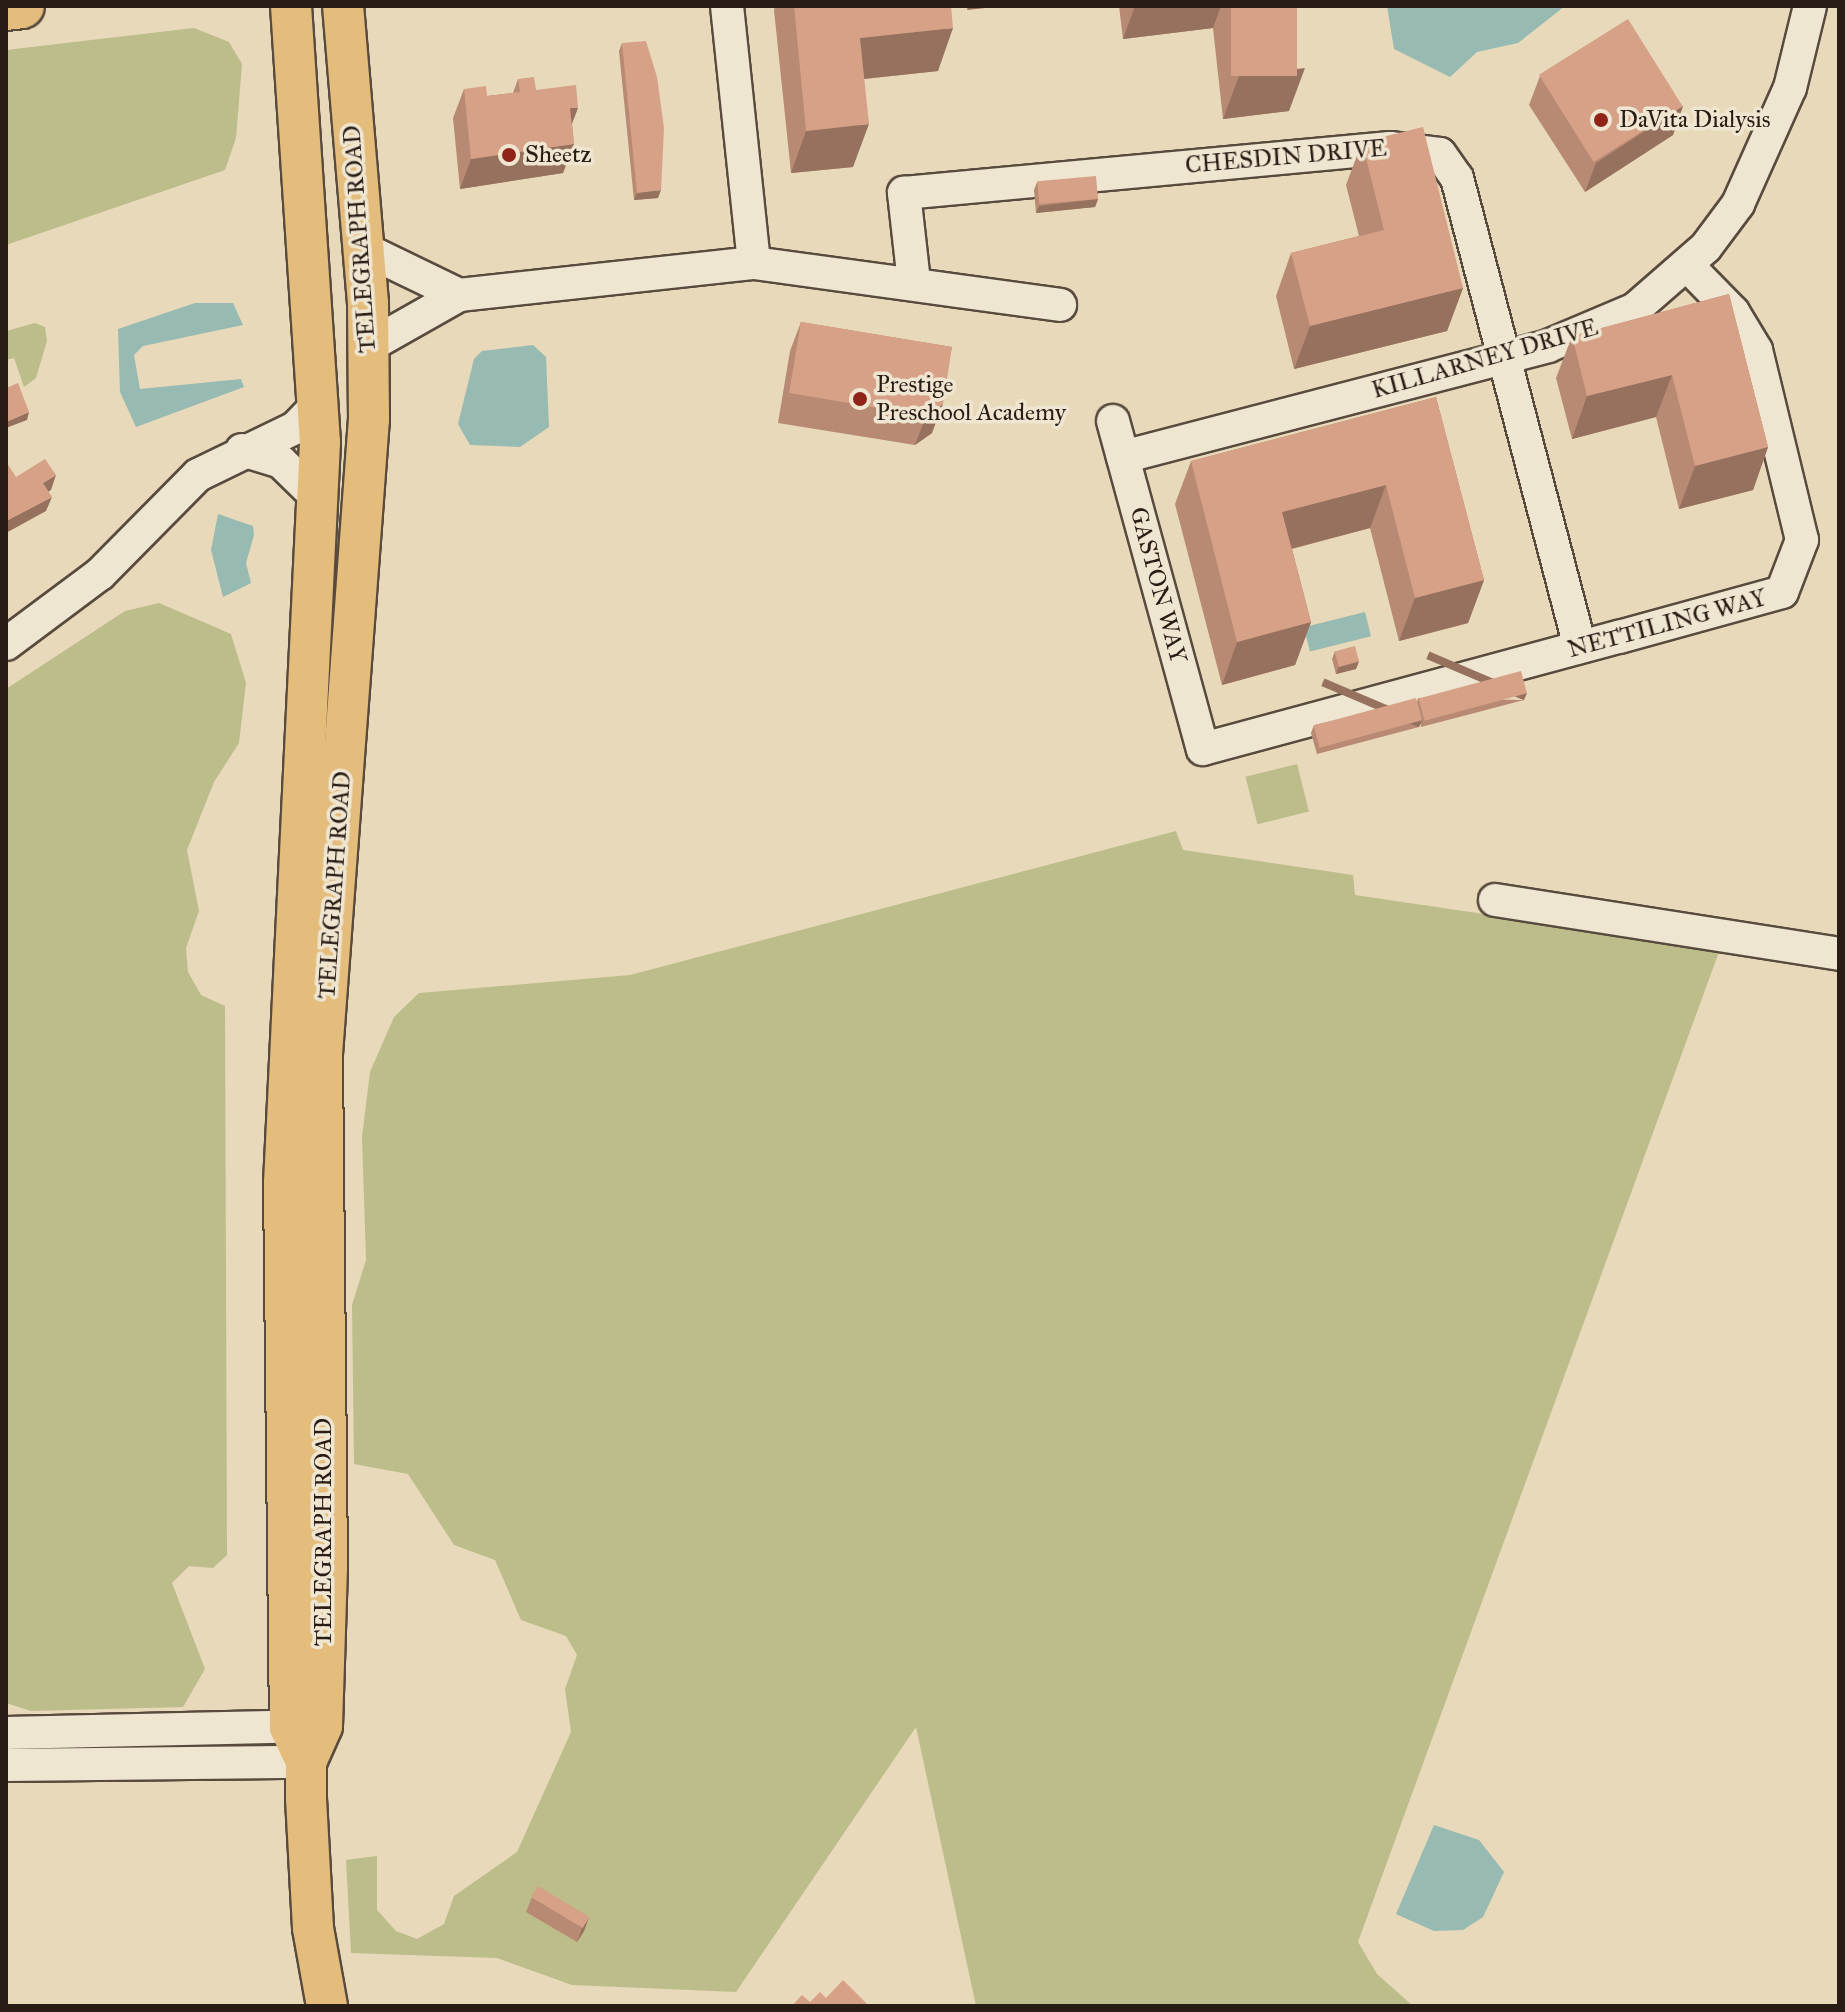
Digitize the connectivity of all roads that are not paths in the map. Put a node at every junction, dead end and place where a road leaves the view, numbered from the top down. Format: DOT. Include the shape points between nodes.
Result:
graph roads {
  1 [pos="22,6"];
  2 [pos="291,6"];
  3 [pos="343,6"];
  4 [pos="727,6"];
  5 [pos="1810,6"];
  6 [pos="6,8"];
  7 [pos="364,249"];
  8 [pos="754,263"];
  9 [pos="1688,266"];
  10 [pos="914,282"];
  11 [pos="459,295"];
  12 [pos="1060,305"];
  13 [pos="369,346"];
  14 [pos="1503,358"];
  15 [pos="319,403"];
  16 [pos="1113,421"];
  17 [pos="242,450"];
  18 [pos="1123,457"];
  19 [pos="320,500"];
  20 [pos="317,567"];
  21 [pos="360,568"];
  22 [pos="6,644"];
  23 [pos="1580,647"];
  24 [pos="1203,749"];
  25 [pos="1495,900"];
  26 [pos="1839,954"];
  27 [pos="306,1726"];
  28 [pos="6,1733"];
  29 [pos="306,1762"];
  30 [pos="6,1765"];
  31 [pos="327,2006"];
  1 -- 6 [label="highway"];
  2 -- 15 [label="main road, TELEGRAPH ROAD"];
  3 -- 7 [label="main road, TELEGRAPH ROAD"];
  4 -- 8 [label="street"];
  5 -- 9 [label="street, KILLARNEY DRIVE" via="1805,45 1755,170 1722,228"];
  7 -- 11 [label="street" via="411,278"];
  7 -- 13 [label="main road, TELEGRAPH ROAD"];
  8 -- 10 [label="street"];
  8 -- 11 [label="street"];
  9 -- 14 [label="street, KILLARNEY DRIVE" via="1601,328"];
  9 -- 23 [label="street, NETTILING WAY" via="1733,312 1756,350 1800,521 1800,551 1788,585 1777,594"];
  10 -- 12 [label="street"];
  10 -- 14 [label="street, CHESDIN DRIVE" via="904,193 1431,149 1457,178"];
  11 -- 13 [label="street"];
  13 -- 21 [label="main road, TELEGRAPH ROAD"];
  14 -- 18 [label="street, KILLARNEY DRIVE"];
  14 -- 23 [label="street, CHESDIN DRIVE"];
  15 -- 17 [label="street" via="295,428"];
  15 -- 19 [label="main road, TELEGRAPH ROAD"];
  16 -- 18 [label="street, GASTON WAY"];
  17 -- 19 [label="street" via="281,462"];
  17 -- 22 [label="street" via="198,475 100,574"];
  18 -- 24 [label="street, GASTON WAY"];
  19 -- 20 [label="main road, TELEGRAPH ROAD"];
  20 -- 21 [label="main road"];
  20 -- 27 [label="main road, TELEGRAPH ROAD" via="284,1183"];
  21 -- 27 [label="main road, TELEGRAPH ROAD" via="322,1054"];
  23 -- 24 [label="street, NETTILING WAY"];
  25 -- 26 [label="street"];
  27 -- 28 [label="street"];
  27 -- 29 [label="main road, TELEGRAPH ROAD"];
  29 -- 30 [label="street"];
  29 -- 31 [label="main road, TELEGRAPH ROAD" via="313,1928"];
}
